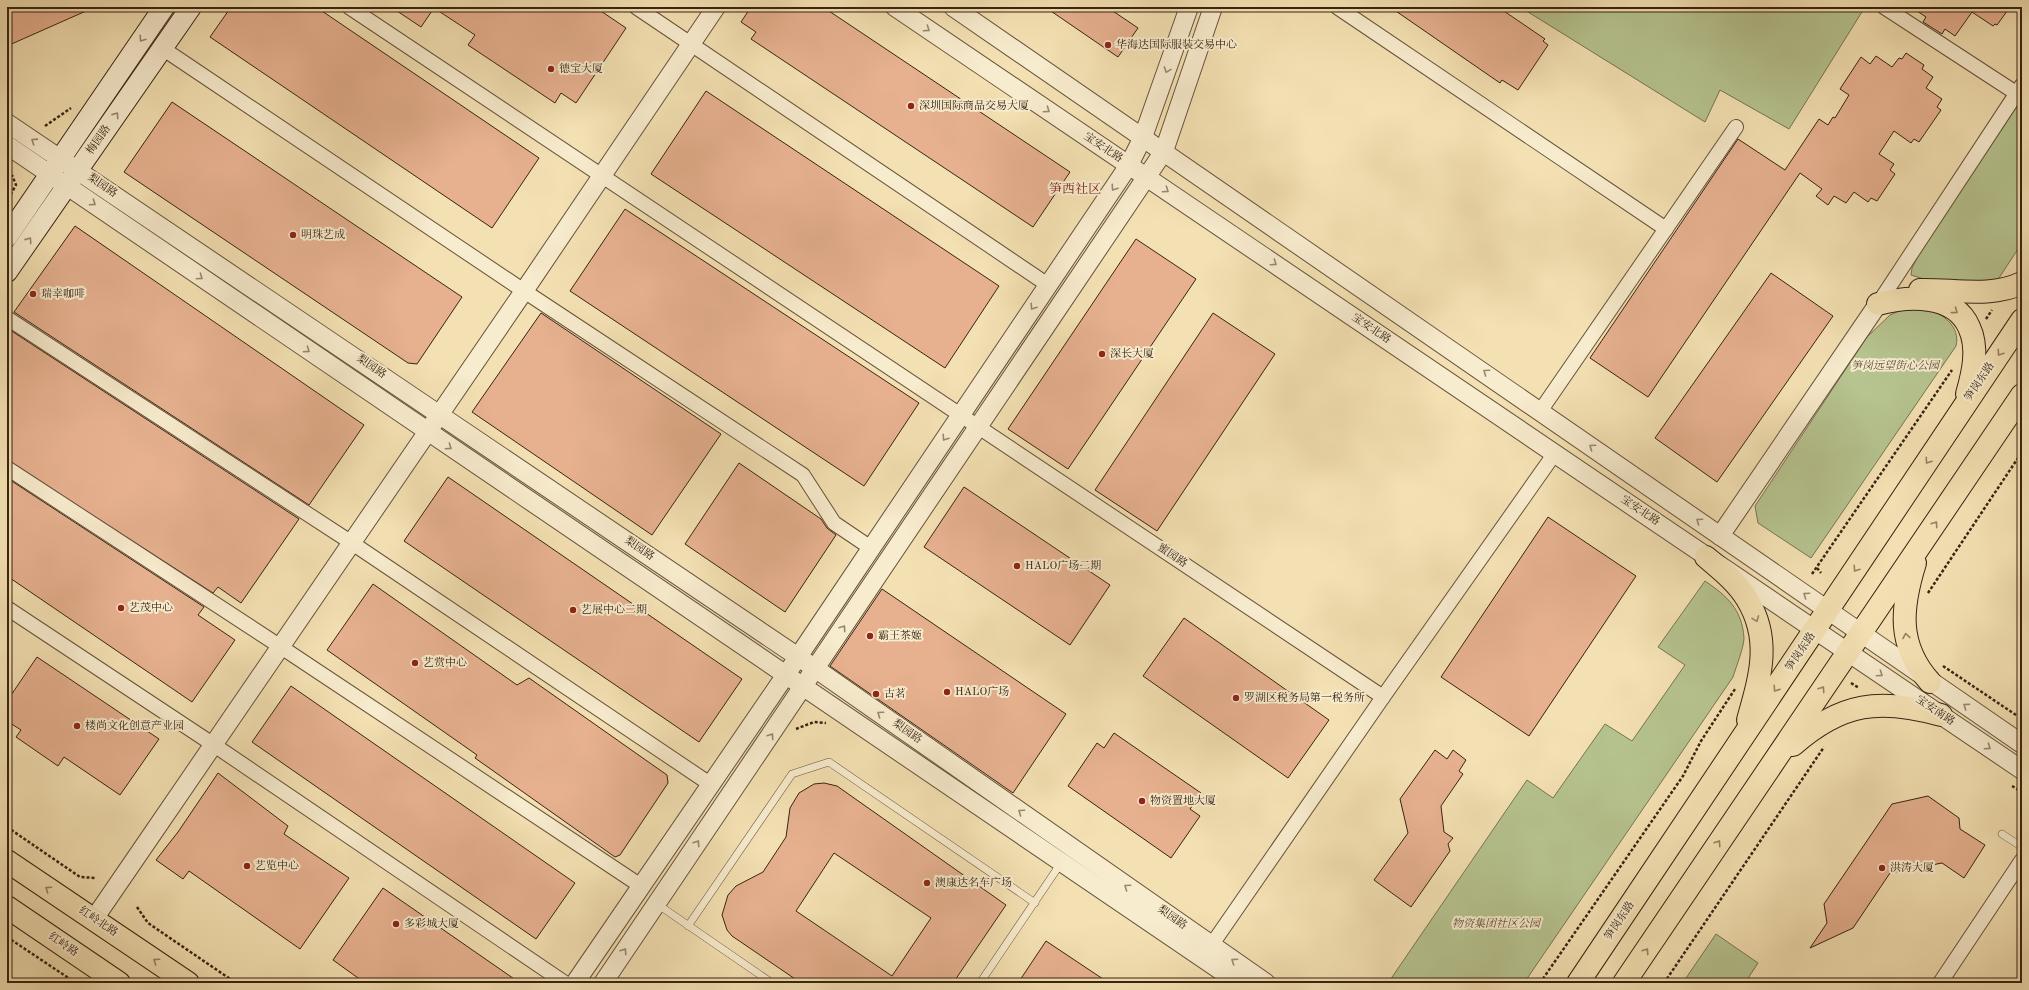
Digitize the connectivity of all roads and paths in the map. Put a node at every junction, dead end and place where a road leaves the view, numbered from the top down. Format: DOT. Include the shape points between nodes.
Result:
graph roads {
  1 [pos="164,7"];
  2 [pos="191,7"];
  3 [pos="349,7"];
  4 [pos="636,7"];
  5 [pos="716,7"];
  6 [pos="895,7"];
  7 [pos="953,7"];
  8 [pos="1189,7"];
  9 [pos="1212,7"];
  10 [pos="1337,7"];
  11 [pos="1884,7"];
  12 [pos="691,44"];
  13 [pos="162,48"];
  14 [pos="2019,89"];
  15 [pos="7,123"];
  16 [pos="1736,127"];
  17 [pos="1143,136"];
  18 [pos="7,145"];
  19 [pos="1164,151"];
  20 [pos="1129,165"];
  21 [pos="54,166"];
  22 [pos="12,175"];
  23 [pos="602,175"];
  24 [pos="1147,177"];
  25 [pos="72,178"];
  26 [pos="7,201"];
  27 [pos="1666,229"];
  28 [pos="7,237"];
  29 [pos="7,272"];
  30 [pos="2022,283"];
  31 [pos="1048,285"];
  32 [pos="524,291"];
  33 [pos="1878,304"];
  34 [pos="1994,307"];
  35 [pos="7,318"];
  36 [pos="2022,320"];
  37 [pos="1983,324"];
  38 [pos="1954,368"];
  39 [pos="2022,395"];
  40 [pos="1964,406"];
  41 [pos="1541,410"];
  42 [pos="440,414"];
  43 [pos="960,416"];
  44 [pos="978,427"];
  45 [pos="427,432"];
  46 [pos="2022,452"];
  47 [pos="1555,454"];
  48 [pos="7,468"];
  49 [pos="1720,536"];
  50 [pos="352,543"];
  51 [pos="1920,547"];
  52 [pos="870,548"];
  53 [pos="1706,557"];
  54 [pos="1816,568"];
  55 [pos="1812,574"];
  56 [pos="1822,574"];
  57 [pos="1926,598"];
  58 [pos="7,608"];
  59 [pos="1829,611"];
  60 [pos="1815,630"];
  61 [pos="1861,633"];
  62 [pos="281,647"];
  63 [pos="1848,652"];
  64 [pos="798,657"];
  65 [pos="816,669"];
  66 [pos="1935,672"];
  67 [pos="786,675"];
  68 [pos="1851,683"];
  69 [pos="1738,685"];
  70 [pos="804,686"];
  71 [pos="1860,689"];
  72 [pos="1383,697"];
  73 [pos="1941,715"];
  74 [pos="2022,719"];
  75 [pos="1742,739"];
  76 [pos="1826,744"];
  77 [pos="2022,744"];
  78 [pos="214,745"];
  79 [pos="1774,762"];
  80 [pos="2022,770"];
  81 [pos="710,784"];
  82 [pos="2009,784"];
  83 [pos="2022,792"];
  84 [pos="7,827"];
  85 [pos="2002,834"];
  86 [pos="2022,847"];
  87 [pos="2022,860"];
  88 [pos="7,861"];
  89 [pos="1061,863"];
  90 [pos="96,878"];
  91 [pos="641,886"];
  92 [pos="1035,903"];
  93 [pos="656,904"];
  94 [pos="7,907"];
  95 [pos="138,907"];
  96 [pos="94,919"];
  97 [pos="688,926"];
  98 [pos="7,937"];
  99 [pos="1207,952"];
  100 [pos="1234,981"];
  101 [pos="76,983"];
  102 [pos="119,983"];
  103 [pos="188,983"];
  104 [pos="236,983"];
  105 [pos="565,983"];
  106 [pos="575,983"];
  107 [pos="602,983"];
  108 [pos="772,983"];
  109 [pos="980,983"];
  110 [pos="1266,983"];
  111 [pos="1540,983"];
  112 [pos="1578,983"];
  113 [pos="1624,983"];
  114 [pos="1664,983"];
  115 [pos="1940,983"];
  1 -- 21 [label="main road, 梅园路, one-way"];
  2 -- 13 [label="main road, 梅园路"];
  3 -- 23 [label="street, 蜜园路"];
  4 -- 12 [label="street"];
  5 -- 12 [label="street"];
  6 -- 20 [label="street, 宝安北路, one-way"];
  7 -- 17 [label="street"];
  8 -- 17 [label="street, one-way"];
  9 -- 19 [label="street"];
  10 -- 27 [label="street"];
  11 -- 14 [label="street"];
  12 -- 23 [label="street"];
  12 -- 31 [label="street"];
  25 -- 13 [label="main road, 梅园路, one-way"];
  13 -- 32 [label="street"];
  14 -- 33 [label="street"];
  21 -- 15 [label="street, 梨园路, one-way"];
  16 -- 27 [label="street"];
  17 -- 19 [label="street"];
  17 -- 20 [label="street"];
  18 -- 21 [label="street, 梨园路"];
  19 -- 24 [label="street"];
  41 -- 19 [label="street, one-way"];
  20 -- 24 [label="street, 宝安北路"];
  20 -- 31 [label="street, one-way"];
  21 -- 25 [label="street, 梨园路"];
  21 -- 28 [label="main road, 梅园路"];
  22 -- 26 [label="path" via="16,185"];
  23 -- 32 [label="street"];
  23 -- 43 [label="street, 蜜园路"];
  24 -- 44 [label="street"];
  24 -- 47 [label="street, 宝安北路, one-way"];
  29 -- 25 [label="main road, 梅园路, one-way"];
  25 -- 42 [label="street, 梨园路"];
  25 -- 45 [label="street, 梨园路, one-way"];
  27 -- 41 [label="street"];
  30 -- 33 [label="main road" via="1994,290 1906,291 1891,294"];
  31 -- 43 [label="street, one-way"];
  32 -- 42 [label="street"];
  32 -- 52 [label="street" via="803,475 834,523"];
  33 -- 40 [label="main road, one-way" via="1904,298 1930,300 1951,308 1962,316 1969,327 1974,350 1973,371"];
  33 -- 49 [label="street"];
  34 -- 37 [label="path"];
  35 -- 50 [label="street"];
  36 -- 40 [label="main road, 笋岗东路, one-way"];
  38 -- 54 [label="path"];
  51 -- 39 [label="main road, one-way"];
  40 -- 59 [label="main road, 笋岗东路, one-way"];
  49 -- 41 [label="street, one-way"];
  42 -- 45 [label="street"];
  42 -- 64 [label="street, 梨园路"];
  43 -- 44 [label="street, 蜜园路"];
  43 -- 52 [label="street, one-way"];
  65 -- 44 [label="street, one-way"];
  44 -- 72 [label="street, 蜜园路"];
  45 -- 50 [label="street"];
  45 -- 67 [label="street, 梨园路, one-way"];
  46 -- 57 [label="path"];
  47 -- 53 [label="street, 宝安北路"];
  47 -- 72 [label="street"];
  48 -- 62 [label="street"];
  59 -- 49 [label="street, one-way"];
  50 -- 62 [label="street"];
  50 -- 81 [label="street"];
  51 -- 61 [label="main road"];
  66 -- 51 [label="main road, one-way" via="1912,658 1906,633 1906,596"];
  52 -- 64 [label="street"];
  53 -- 60 [label="street, 宝安北路"];
  53 -- 75 [label="main road, one-way" via="1746,598 1761,632 1760,670"];
  54 -- 55 [label="path"];
  54 -- 56 [label="path"];
  58 -- 78 [label="street"];
  59 -- 60 [label="main road, 笋岗东路"];
  59 -- 61 [label="street"];
  60 -- 63 [label="street, 宝安北路"];
  60 -- 75 [label="main road, 笋岗东路, one-way"];
  61 -- 63 [label="main road"];
  61 -- 66 [label="street, 宝安南路"];
  62 -- 78 [label="street"];
  62 -- 91 [label="street"];
  63 -- 73 [label="street, 宝安南路, one-way"];
  79 -- 63 [label="main road, one-way"];
  64 -- 65 [label="street, 梨园路"];
  64 -- 67 [label="street"];
  65 -- 70 [label="street"];
  99 -- 65 [label="street, 梨园路, one-way"];
  66 -- 74 [label="path"];
  77 -- 66 [label="street, 宝安南路, one-way"];
  67 -- 70 [label="street, 梨园路"];
  67 -- 81 [label="street"];
  68 -- 71 [label="path"];
  69 -- 111 [label="path" via="1701,740 1683,776"];
  70 -- 89 [label="street, 梨园路"];
  93 -- 70 [label="street, one-way"];
  72 -- 99 [label="street"];
  73 -- 79 [label="main road" via="1895,706 1846,711 1815,727"];
  73 -- 80 [label="street, 宝安南路, one-way"];
  75 -- 112 [label="main road, 笋岗东路"];
  76 -- 114 [label="path"];
  78 -- 96 [label="street"];
  78 -- 105 [label="street"];
  113 -- 79 [label="main road, one-way"];
  81 -- 91 [label="street"];
  82 -- 83 [label="path"];
  84 -- 90 [label="path" via="80,877"];
  85 -- 86 [label="lane"];
  87 -- 115 [label="street"];
  96 -- 88 [label="main road, 红岭北路, one-way"];
  89 -- 92 [label="lane"];
  89 -- 99 [label="street, 梨园路"];
  91 -- 106 [label="street"];
  92 -- 97 [label="lane" via="829,762 792,774"];
  92 -- 109 [label="lane"];
  93 -- 97 [label="lane"];
  107 -- 93 [label="street, one-way"];
  94 -- 102 [label="main road, 红岭路"];
  95 -- 104 [label="path" via="148,923"];
  103 -- 96 [label="main road, 红岭北路, one-way"];
  97 -- 108 [label="lane"];
  98 -- 101 [label="path"];
  99 -- 100 [label="street, 梨园路"];
  110 -- 99 [label="street, 梨园路, one-way"];
}
